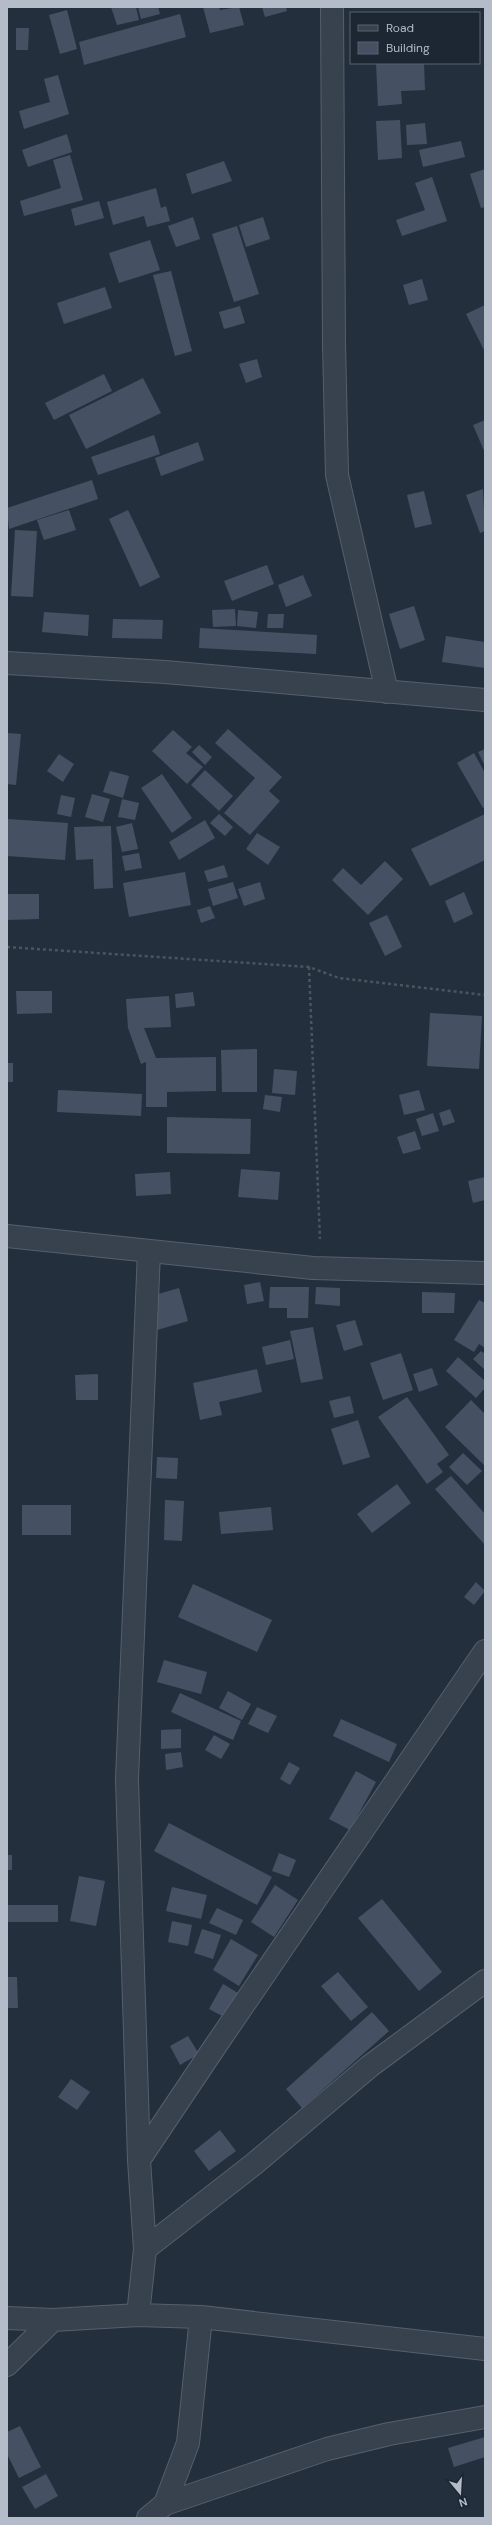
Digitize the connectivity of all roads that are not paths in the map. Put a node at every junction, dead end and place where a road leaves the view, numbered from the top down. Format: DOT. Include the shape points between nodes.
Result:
graph roads {
  1 [pos="332,7"];
  2 [pos="7,663"];
  3 [pos="387,692"];
  4 [pos="485,700"];
  5 [pos="7,1236"];
  6 [pos="149,1251"];
  7 [pos="485,1273"];
  8 [pos="485,1651"];
  9 [pos="485,1981"];
  10 [pos="140,2160"];
  11 [pos="145,2249"];
  12 [pos="138,2315"];
  13 [pos="201,2317"];
  14 [pos="7,2318"];
  15 [pos="53,2320"];
  16 [pos="485,2349"];
  17 [pos="7,2365"];
  18 [pos="485,2417"];
  19 [pos="165,2504"];
  20 [pos="148,2518"];
  1 -- 3 [label="street" via="337,475"];
  2 -- 3 [label="street" via="165,672"];
  3 -- 4 [label="street"];
  5 -- 6 [label="street"];
  6 -- 7 [label="street" via="313,1268"];
  6 -- 10 [label="street" via="127,1779"];
  8 -- 10 [label="street" via="218,2041"];
  9 -- 11 [label="street" via="370,2066 254,2164"];
  10 -- 11 [label="street"];
  11 -- 12 [label="street"];
  12 -- 13 [label="street"];
  12 -- 15 [label="street"];
  13 -- 16 [label="street"];
  13 -- 19 [label="street" via="188,2443"];
  14 -- 15 [label="street"];
  15 -- 17 [label="street"];
  18 -- 19 [label="street" via="389,2434 326,2450"];
  19 -- 20 [label="street"];
}
